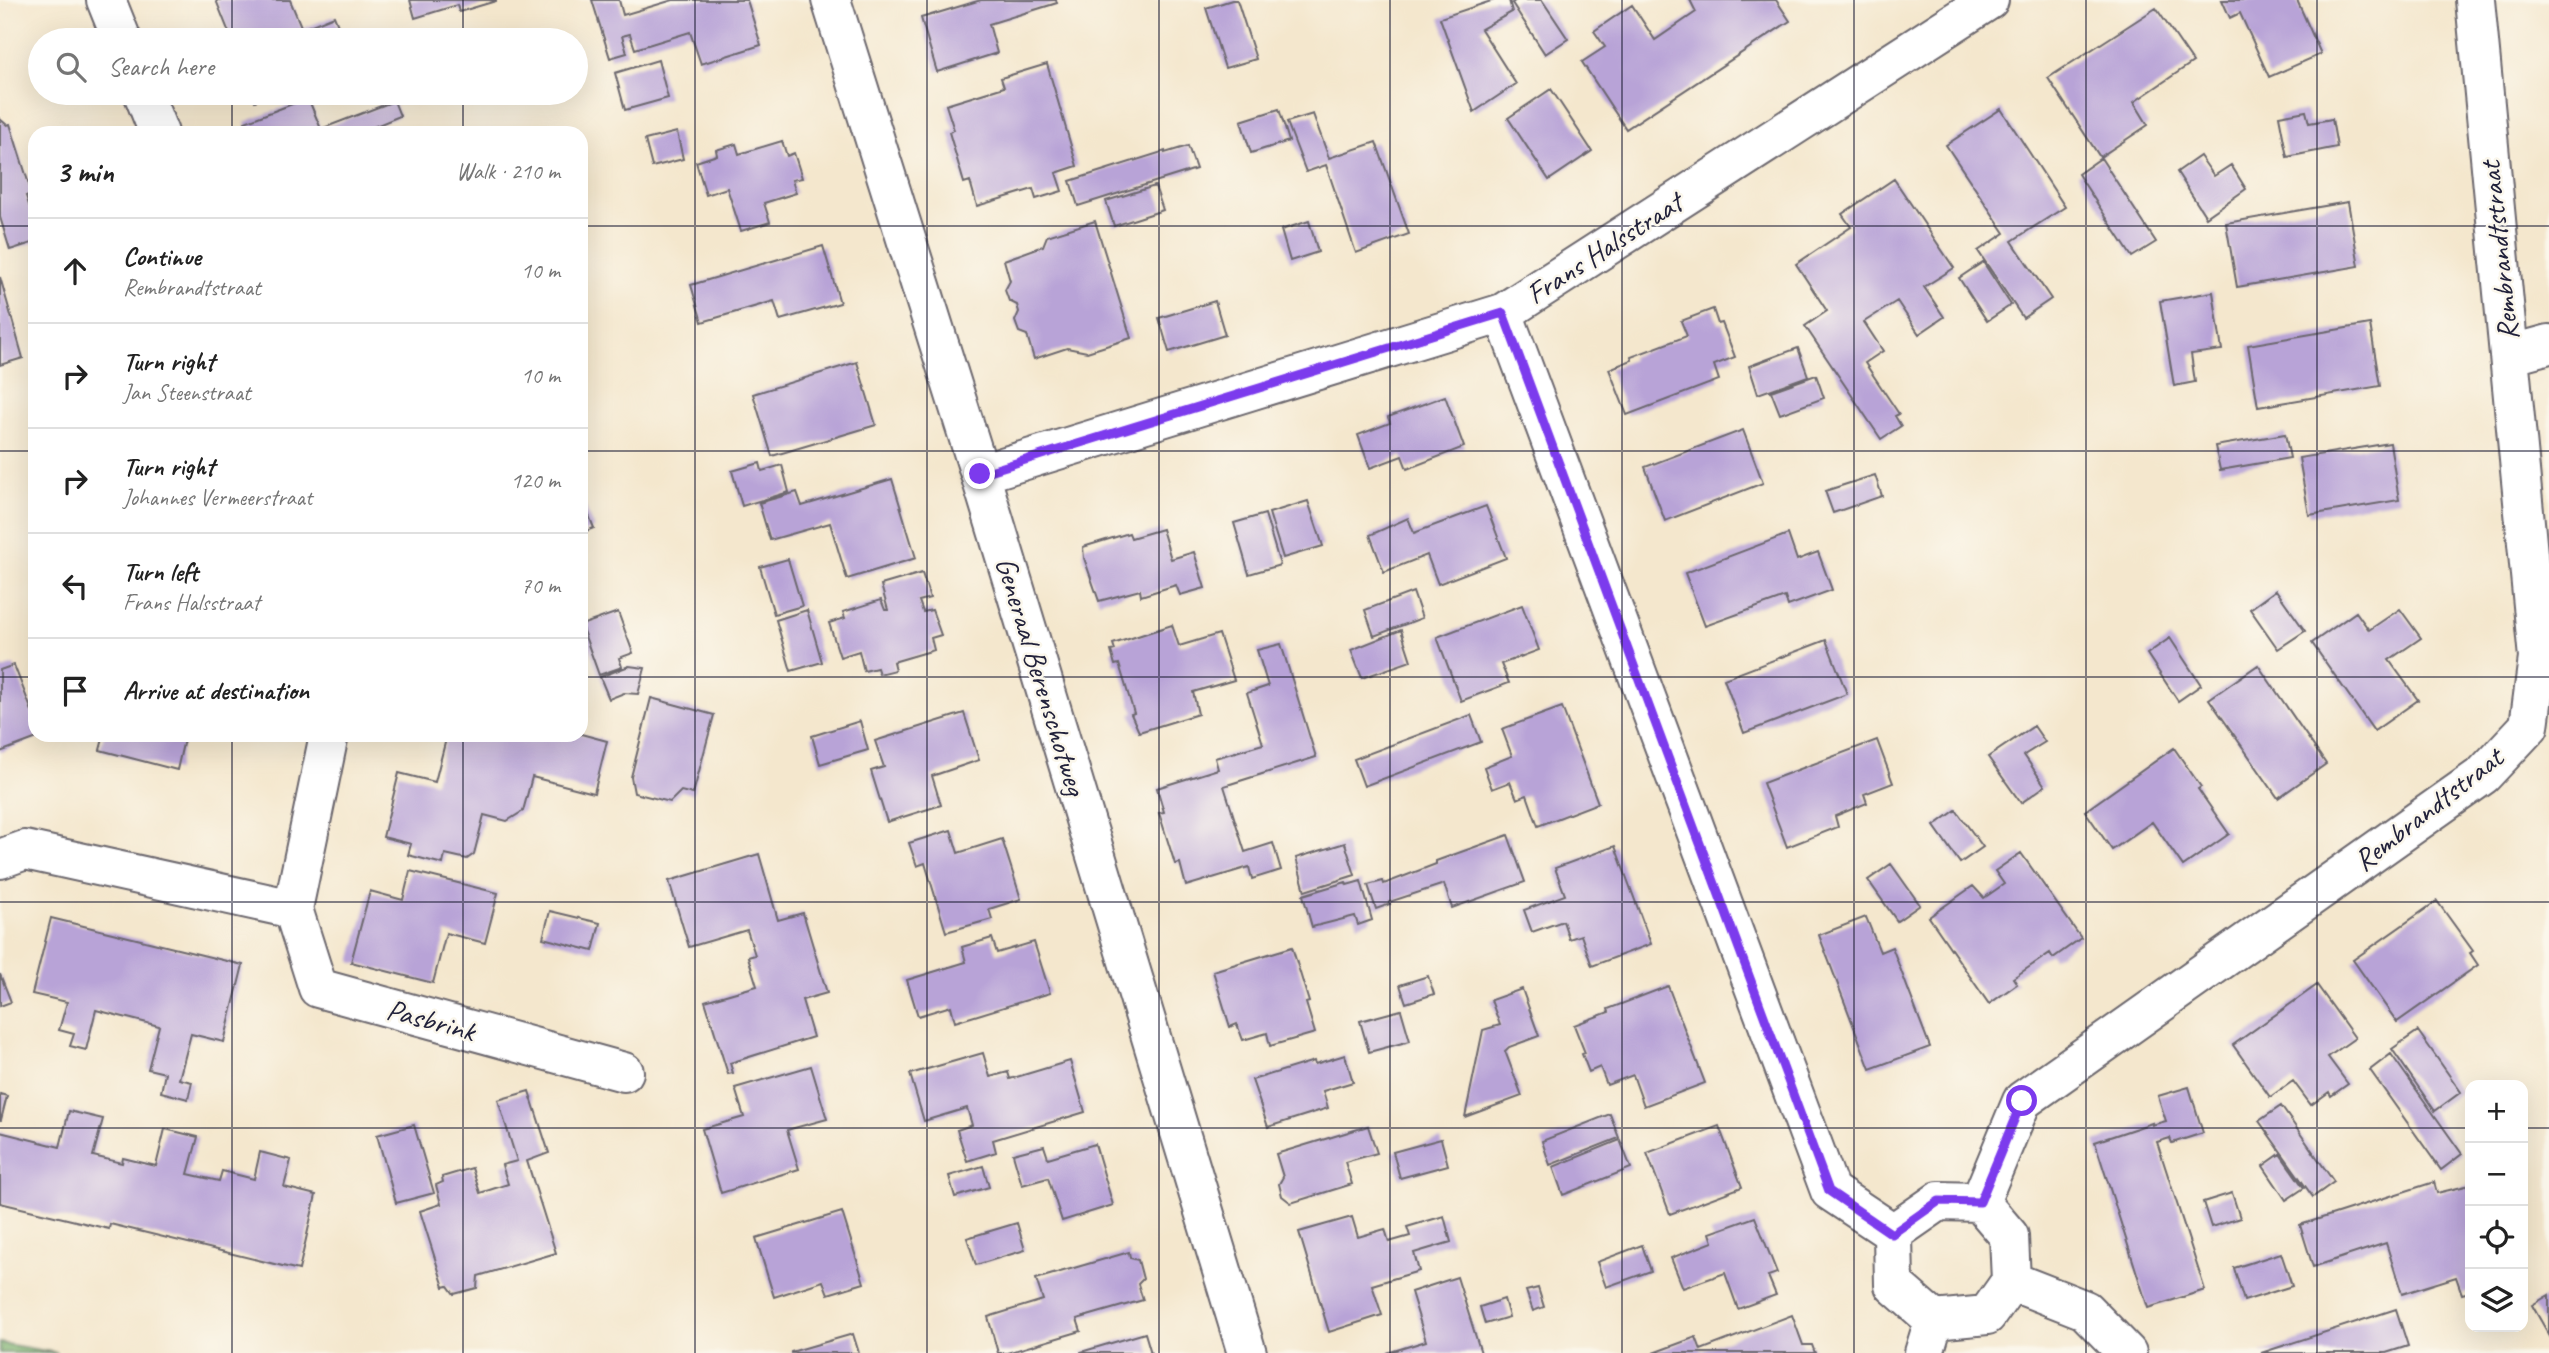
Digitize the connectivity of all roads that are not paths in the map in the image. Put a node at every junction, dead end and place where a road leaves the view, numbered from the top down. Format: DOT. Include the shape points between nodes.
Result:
graph roads {
  1 [pos="106,0"];
  2 [pos="831,0"];
  3 [pos="1989,0"];
  4 [pos="2475,0"];
  5 [pos="117,28"];
  6 [pos="148,105"];
  7 [pos="156,126"];
  8 [pos="1503,313"];
  9 [pos="2549,344"];
  10 [pos="2509,355"];
  11 [pos="980,474"];
  12 [pos="328,742"];
  13 [pos="0,859"];
  14 [pos="293,909"];
  15 [pos="624,1072"];
  16 [pos="1980,1202"];
  17 [pos="1892,1234"];
  18 [pos="2011,1281"];
  19 [pos="1929,1337"];
  20 [pos="1247,1353"];
  21 [pos="2127,1353"];
  1 -- 5 [label="street"];
  2 -- 11 [label="street, Generaal Berenschotweg"];
  3 -- 8 [label="street, Frans Halsstraat"];
  4 -- 10 [label="street, Rembrandtstraat"];
  6 -- 7 [label="street"];
  8 -- 11 [label="street, Frans Halsstraat"];
  8 -- 17 [label="street" via="1829,1191"];
  9 -- 10 [label="street"];
  10 -- 16 [label="street, Rembrandtstraat" via="2539,658 2529,726 2483,775 2022,1101"];
  11 -- 20 [label="street, Generaal Berenschotweg"];
  12 -- 14 [label="street, Pasbrink"];
  13 -- 14 [label="street" via="26,850"];
  14 -- 15 [label="street, Pasbrink" via="317,989"];
  16 -- 17 [label="street" via="1939,1201"];
  16 -- 18 [label="street" via="2009,1236"];
  17 -- 19 [label="street" via="1894,1285"];
  18 -- 19 [label="street" via="1987,1315"];
  18 -- 21 [label="street" via="2085,1310"];
}
